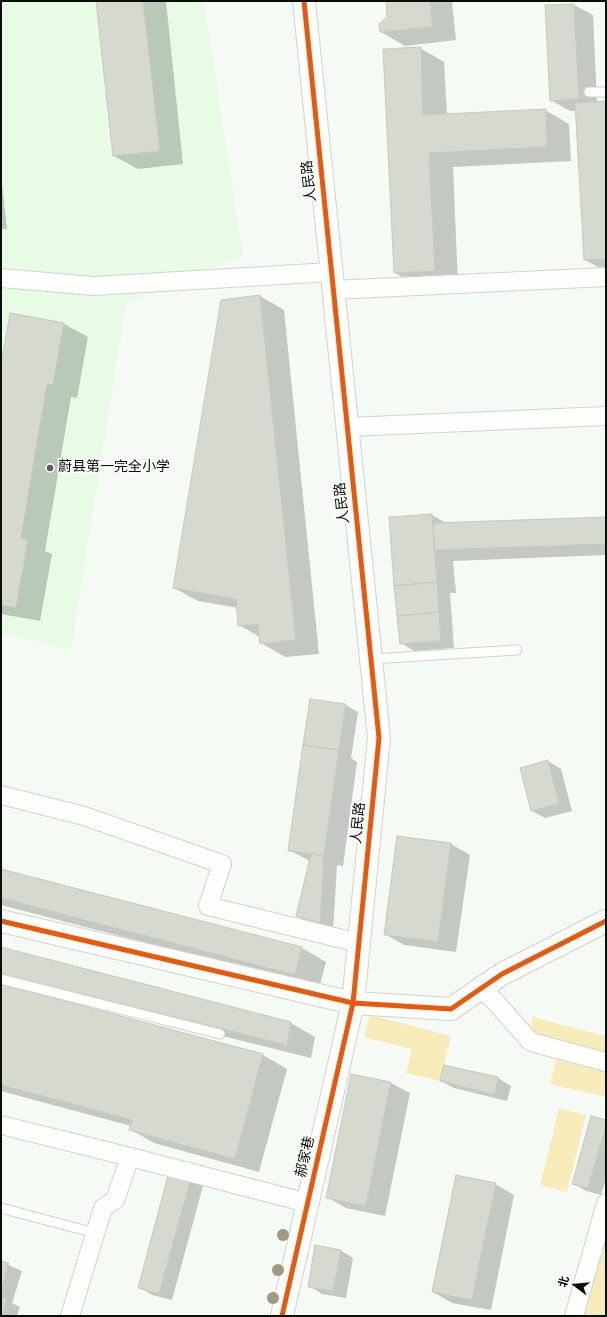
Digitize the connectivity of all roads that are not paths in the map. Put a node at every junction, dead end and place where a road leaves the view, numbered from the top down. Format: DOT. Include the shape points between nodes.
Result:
graph roads {
  1 [pos="304,1"];
  2 [pos="589,92"];
  3 [pos="606,92"];
  4 [pos="606,277"];
  5 [pos="1,278"];
  6 [pos="332,281"];
  7 [pos="606,416"];
  8 [pos="347,427"];
  9 [pos="517,650"];
  10 [pos="371,659"];
  11 [pos="1,795"];
  12 [pos="1,921"];
  13 [pos="606,921"];
  14 [pos="359,943"];
  15 [pos="1,979"];
  16 [pos="482,987"];
  17 [pos="353,1003"];
  18 [pos="220,1034"];
  19 [pos="606,1062"];
  20 [pos="1,1125"];
  21 [pos="130,1156"];
  22 [pos="308,1203"];
  23 [pos="606,1203"];
  24 [pos="1,1208"];
  25 [pos="95,1233"];
  26 [pos="70,1316"];
  27 [pos="282,1316"];
  28 [pos="574,1316"];
  1 -- 6 [label="street, 人民路"];
  2 -- 3 [label="lane"];
  4 -- 6 [label="street"];
  5 -- 6 [label="street" via="94,286"];
  6 -- 8 [label="street, 人民路"];
  7 -- 8 [label="street"];
  8 -- 10 [label="street, 人民路"];
  9 -- 10 [label="lane"];
  10 -- 14 [label="street, 人民路" via="379,738"];
  11 -- 14 [label="street" via="84,816 222,864 208,906"];
  12 -- 17 [label="street"];
  13 -- 16 [label="street" via="502,974"];
  14 -- 17 [label="street, 人民路"];
  15 -- 18 [label="lane"];
  16 -- 17 [label="street" via="451,1009"];
  16 -- 19 [label="street" via="531,1042"];
  17 -- 22 [label="street, 郝家巷"];
  20 -- 21 [label="street"];
  21 -- 22 [label="street"];
  21 -- 25 [label="street" via="115,1200 103,1208"];
  22 -- 27 [label="street, 郝家巷"];
  23 -- 28 [label="street"];
  24 -- 25 [label="lane"];
  25 -- 26 [label="street"];
}
